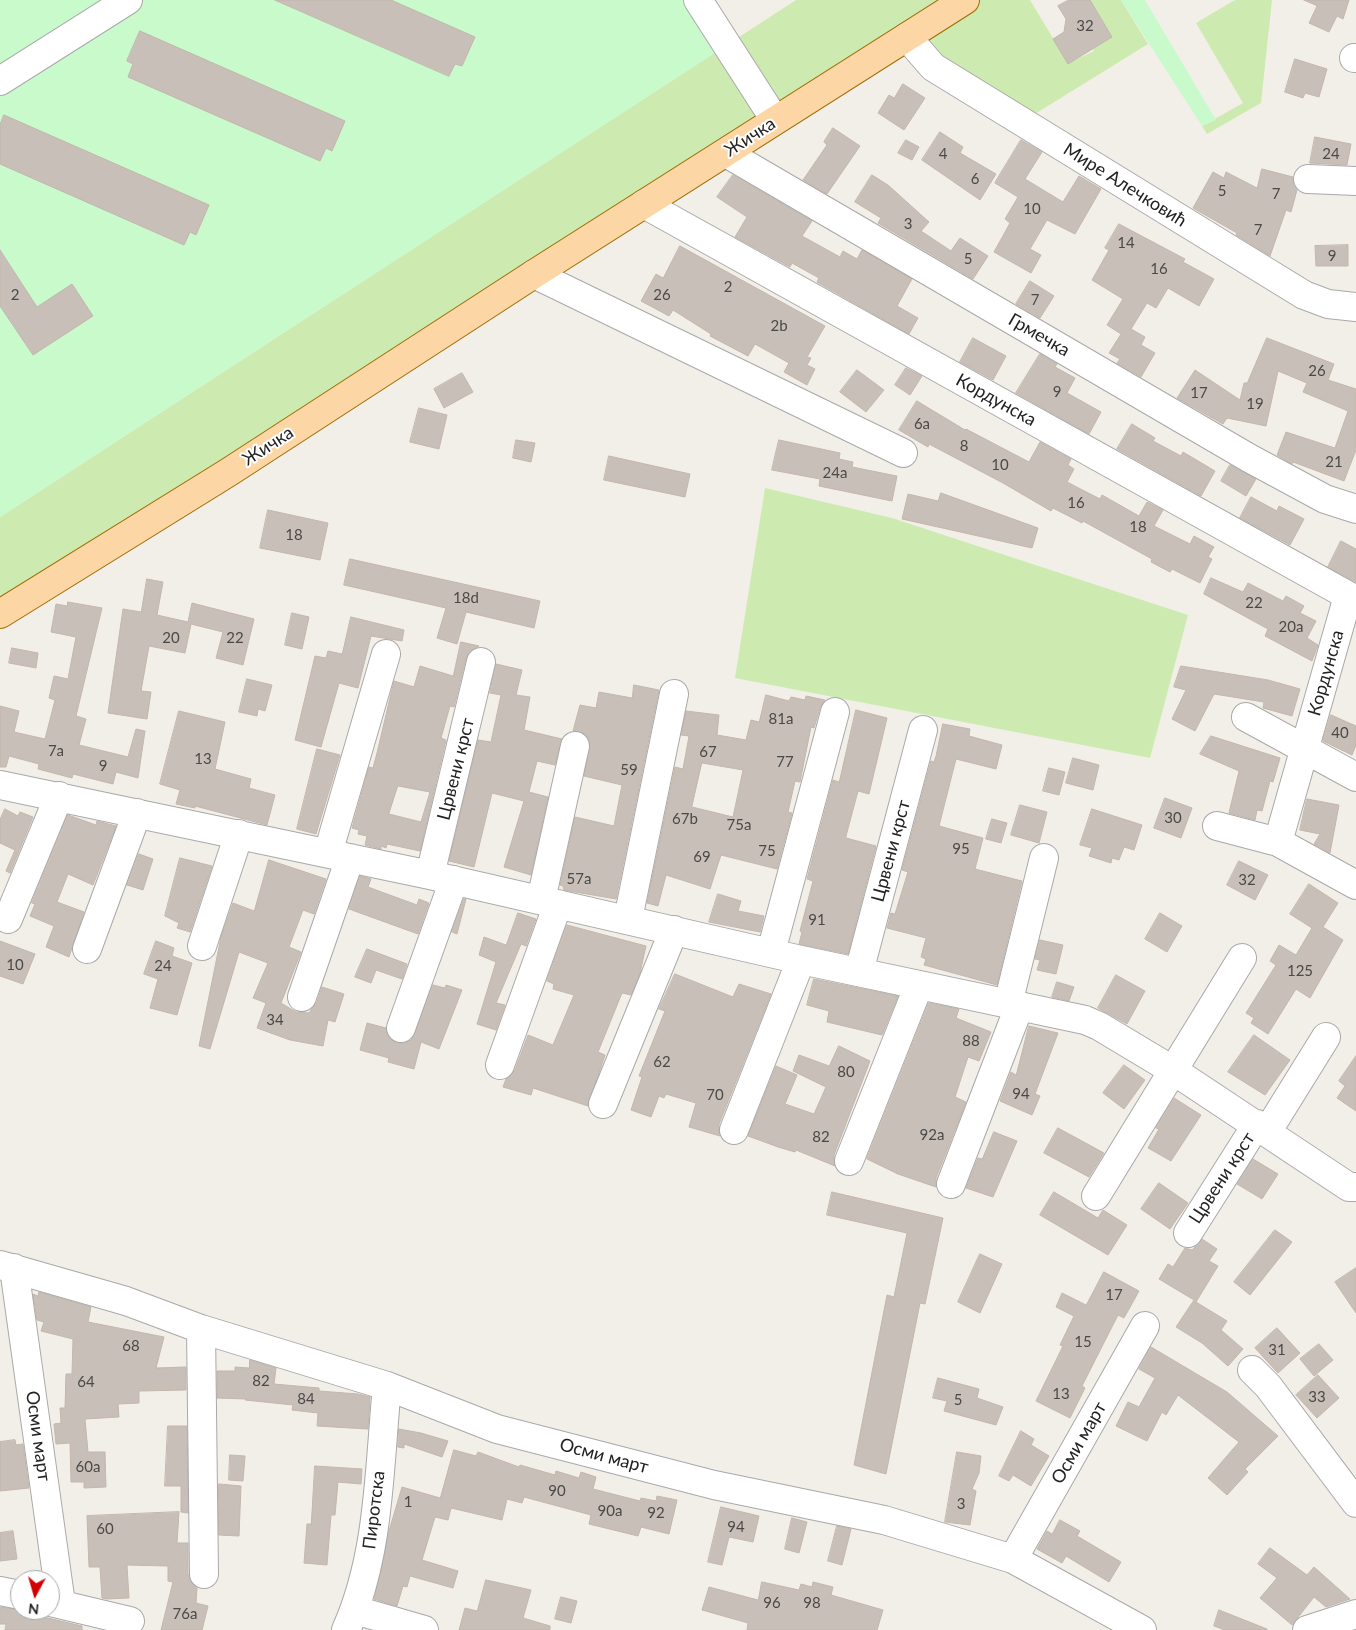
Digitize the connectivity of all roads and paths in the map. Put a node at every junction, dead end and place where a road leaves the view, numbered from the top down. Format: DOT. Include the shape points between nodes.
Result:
graph roads {
  1 [pos="128,0"];
  2 [pos="698,0"];
  3 [pos="965,0"];
  4 [pos="907,37"];
  5 [pos="0,81"];
  6 [pos="775,120"];
  7 [pos="726,153"];
  8 [pos="1308,179"];
  9 [pos="1356,181"];
  10 [pos="644,204"];
  11 [pos="534,274"];
  12 [pos="1356,307"];
  13 [pos="903,453"];
  14 [pos="1356,509"];
  15 [pos="1352,598"];
  16 [pos="0,614"];
  17 [pos="386,654"];
  18 [pos="481,662"];
  19 [pos="674,694"];
  20 [pos="835,712"];
  21 [pos="1246,717"];
  22 [pos="923,730"];
  23 [pos="575,746"];
  24 [pos="1304,750"];
  25 [pos="1356,777"];
  26 [pos="0,785"];
  27 [pos="59,796"];
  28 [pos="137,813"];
  29 [pos="1217,826"];
  30 [pos="239,834"];
  31 [pos="1278,842"];
  32 [pos="339,856"];
  33 [pos="1044,858"];
  34 [pos="442,878"];
  35 [pos="1356,884"];
  36 [pos="550,902"];
  37 [pos="8,919"];
  38 [pos="628,920"];
  39 [pos="674,930"];
  40 [pos="202,946"];
  41 [pos="87,948"];
  42 [pos="771,952"];
  43 [pos="1242,958"];
  44 [pos="801,960"];
  45 [pos="859,972"];
  46 [pos="919,985"];
  47 [pos="302,997"];
  48 [pos="1014,1006"];
  49 [pos="401,1028"];
  50 [pos="1326,1037"];
  51 [pos="500,1065"];
  52 [pos="1174,1071"];
  53 [pos="603,1104"];
  54 [pos="1262,1128"];
  55 [pos="734,1130"];
  56 [pos="849,1160"];
  57 [pos="951,1184"];
  58 [pos="1356,1187"];
  59 [pos="1096,1196"];
  60 [pos="1188,1232"];
  61 [pos="7,1267"];
  62 [pos="1145,1326"];
  63 [pos="201,1329"];
  64 [pos="1252,1370"];
  65 [pos="387,1386"];
  66 [pos="1356,1503"];
  67 [pos="1013,1559"];
  68 [pos="51,1570"];
  69 [pos="204,1574"];
  70 [pos="60,1604"];
  71 [pos="1356,1614"];
  72 [pos="350,1620"];
  73 [pos="130,1621"];
  74 [pos="424,1630"];
  75 [pos="1142,1630"];
  76 [pos="1307,1630"];
  1 -- 5 [label="street"];
  2 -- 6 [label="street"];
  3 -- 4 [label="main road, Жичка"];
  4 -- 6 [label="main road, Жичка"];
  4 -- 12 [label="street, Мире Алечковић" via="933,67 1304,295 1328,304"];
  6 -- 7 [label="main road, Жичка"];
  7 -- 10 [label="main road, Жичка"];
  7 -- 14 [label="street, Грмечка" via="1249,458 1325,499"];
  8 -- 9 [label="street"];
  10 -- 11 [label="main road, Жичка"];
  10 -- 15 [label="street, Кордунска"];
  11 -- 13 [label="street"];
  11 -- 16 [label="main road, Жичка" via="228,472"];
  15 -- 24 [label="street, Кордунска"];
  17 -- 32 [label="street"];
  18 -- 34 [label="street, Црвени крст"];
  19 -- 38 [label="street"];
  20 -- 42 [label="street"];
  21 -- 24 [label="street"];
  22 -- 45 [label="street, Црвени крст"];
  23 -- 36 [label="street"];
  24 -- 25 [label="street"];
  24 -- 31 [label="street, Кордунска"];
  26 -- 27 [label="street, Црвени крст"];
  27 -- 28 [label="street, Црвени крст"];
  27 -- 37 [label="street"];
  28 -- 30 [label="street, Црвени крст"];
  28 -- 41 [label="street"];
  29 -- 31 [label="street"];
  30 -- 32 [label="street, Црвени крст"];
  30 -- 40 [label="street"];
  31 -- 35 [label="street"];
  32 -- 34 [label="street, Црвени крст"];
  32 -- 47 [label="street"];
  33 -- 48 [label="street"];
  34 -- 36 [label="street, Црвени крст"];
  34 -- 49 [label="street, Црвени крст"];
  36 -- 38 [label="street, Црвени крст"];
  36 -- 51 [label="street"];
  38 -- 39 [label="street, Црвени крст"];
  39 -- 42 [label="street, Црвени крст"];
  39 -- 53 [label="street"];
  42 -- 44 [label="street, Црвени крст"];
  43 -- 52 [label="street"];
  44 -- 45 [label="street, Црвени крст"];
  44 -- 55 [label="street"];
  45 -- 46 [label="street, Црвени крст"];
  46 -- 48 [label="street, Црвени крст"];
  46 -- 56 [label="street"];
  48 -- 52 [label="street, Црвени крст" via="1085,1020"];
  48 -- 57 [label="street"];
  50 -- 54 [label="street, Црвени крст"];
  52 -- 54 [label="street, Црвени крст"];
  52 -- 59 [label="street"];
  54 -- 58 [label="street, Црвени крст" via="1349,1187"];
  54 -- 60 [label="street, Црвени крст"];
  61 -- 63 [label="street, Осми март" via="126,1301"];
  61 -- 68 [label="street, Осми март"];
  62 -- 67 [label="street, Осми март"];
  63 -- 65 [label="street, Осми март"];
  63 -- 69 [label="street"];
  64 -- 66 [label="street" via="1268,1386"];
  65 -- 67 [label="street, Осми март" via="497,1428 714,1485 884,1520"];
  65 -- 72 [label="street, Пиротска" via="372,1539 366,1575"];
  67 -- 75 [label="street, Осми март"];
  70 -- 73 [label="street, Осми март"];
  71 -- 76 [label="street"];
  72 -- 74 [label="street"];
}
